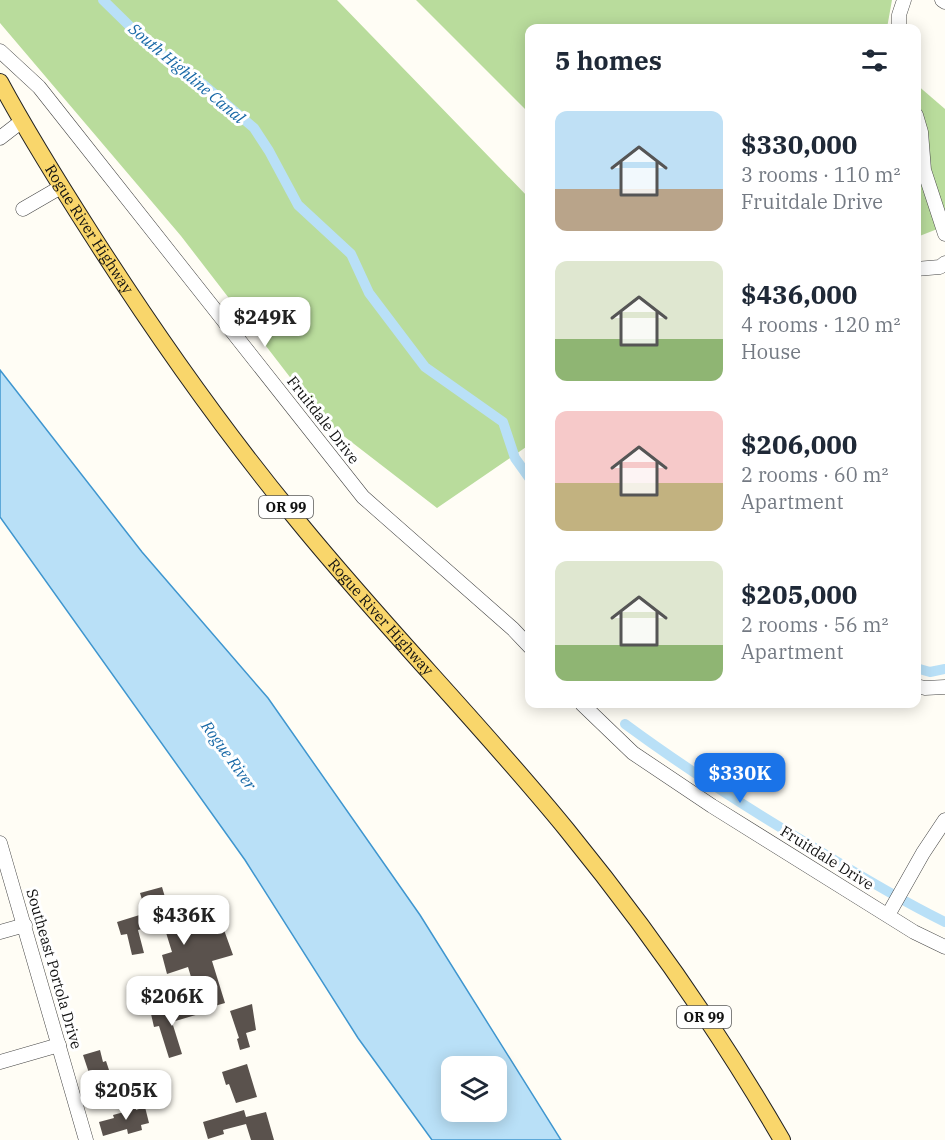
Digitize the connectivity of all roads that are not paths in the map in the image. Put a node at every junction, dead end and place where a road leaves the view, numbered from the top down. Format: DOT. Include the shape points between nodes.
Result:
graph roads {
  1 [pos="904,0"];
  2 [pos="899,24"];
  3 [pos="0,51"];
  4 [pos="0,82"];
  5 [pos="22,121"];
  6 [pos="921,132"];
  7 [pos="0,138"];
  8 [pos="61,187"];
  9 [pos="23,209"];
  10 [pos="945,234"];
  11 [pos="945,263"];
  12 [pos="921,269"];
  13 [pos="525,642"];
  14 [pos="921,687"];
  15 [pos="945,687"];
  16 [pos="586,708"];
  17 [pos="945,820"];
  18 [pos="0,843"];
  19 [pos="888,915"];
  20 [pos="25,925"];
  21 [pos="0,932"];
  22 [pos="945,947"];
  23 [pos="59,1045"];
  24 [pos="0,1062"];
  25 [pos="86,1140"];
  26 [pos="782,1140"];
  1 -- 2 [label="street"];
  3 -- 13 [label="street, Fruitdale Drive" via="39,87 363,497"];
  4 -- 5 [label="main road, Rogue River Highway / OR 99"];
  5 -- 7 [label="street"];
  5 -- 8 [label="main road, Rogue River Highway / OR 99"];
  6 -- 10 [label="street" via="924,170"];
  8 -- 9 [label="street"];
  8 -- 26 [label="main road, Rogue River Highway / OR 99" via="142,314 294,516 566,829 619,898 685,988"];
  11 -- 12 [label="street"];
  14 -- 15 [label="street"];
  16 -- 19 [label="street, Fruitdale Drive" via="633,753"];
  17 -- 19 [label="street"];
  18 -- 20 [label="street, Southeast Portola Drive"];
  19 -- 22 [label="street, Fruitdale Drive"];
  20 -- 21 [label="street"];
  20 -- 23 [label="street, Southeast Portola Drive"];
  23 -- 24 [label="street"];
  23 -- 25 [label="street, Southeast Portola Drive"];
}
